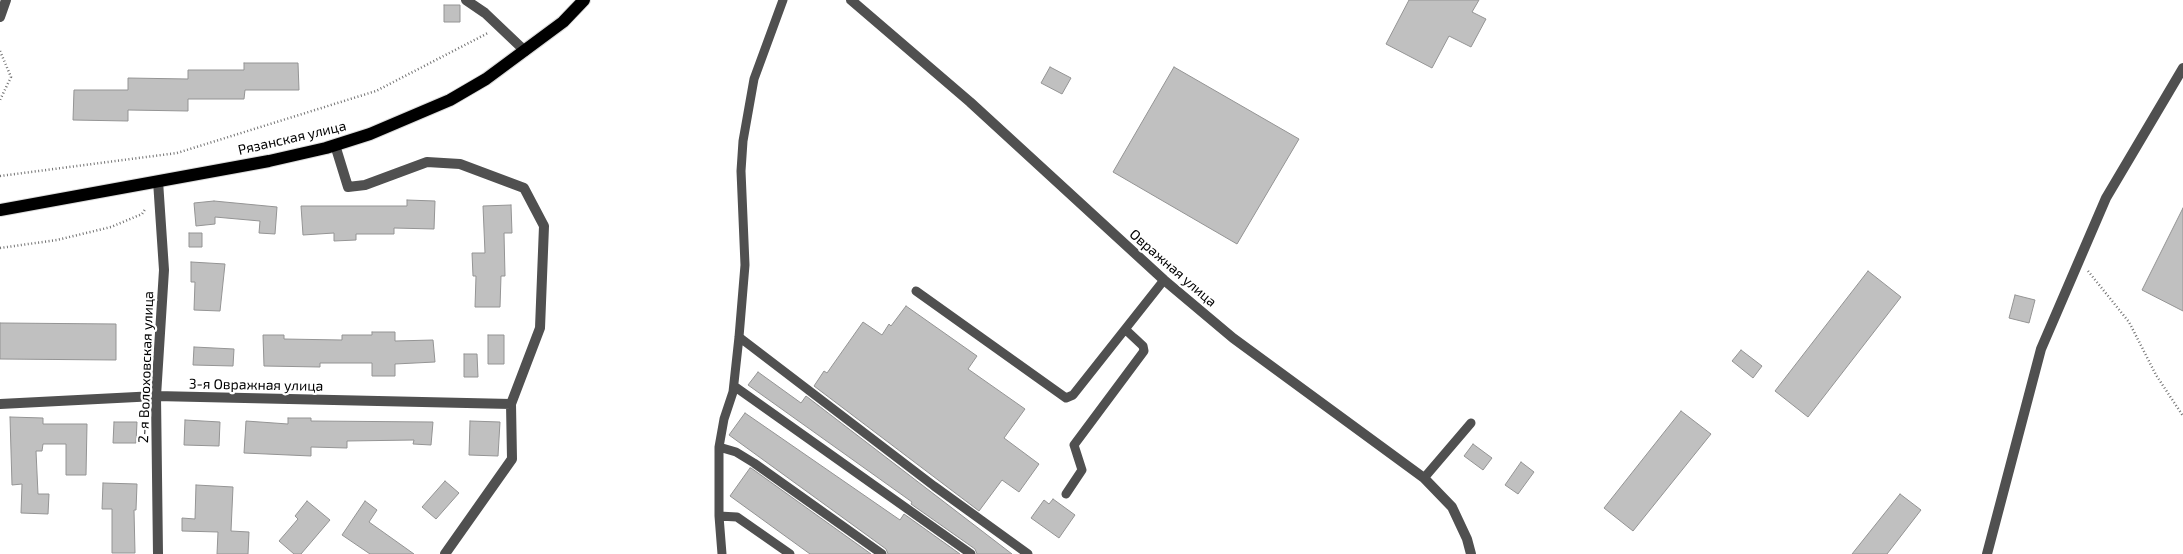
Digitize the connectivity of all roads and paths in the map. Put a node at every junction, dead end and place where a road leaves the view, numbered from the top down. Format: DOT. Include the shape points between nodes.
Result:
graph roads {
  1 [pos="6,0"];
  2 [pos="466,0"];
  3 [pos="584,0"];
  4 [pos="783,0"];
  5 [pos="850,0"];
  6 [pos="0,17"];
  7 [pos="499,27"];
  8 [pos="0,50"];
  9 [pos="525,51"];
  10 [pos="2183,68"];
  11 [pos="0,100"];
  12 [pos="335,145"];
  13 [pos="0,176"];
  14 [pos="158,181"];
  15 [pos="148,205"];
  16 [pos="0,210"];
  17 [pos="0,248"];
  18 [pos="2079,260"];
  19 [pos="1164,280"];
  20 [pos="916,291"];
  21 [pos="1126,330"];
  22 [pos="739,337"];
  23 [pos="734,386"];
  24 [pos="156,396"];
  25 [pos="0,404"];
  26 [pos="511,404"];
  27 [pos="2183,416"];
  28 [pos="1470,423"];
  29 [pos="719,447"];
  30 [pos="1424,478"];
  31 [pos="1066,494"];
  32 [pos="719,516"];
  33 [pos="158,554"];
  34 [pos="445,554"];
  35 [pos="722,554"];
  36 [pos="790,554"];
  37 [pos="882,554"];
  38 [pos="972,554"];
  39 [pos="1028,554"];
  40 [pos="1470,554"];
  41 [pos="1988,554"];
  1 -- 6 [label="street"];
  2 -- 7 [label="street"];
  3 -- 9 [label="main road, Рязанская улица" via="563,22"];
  4 -- 22 [label="lane" via="754,79 743,141 744,265"];
  5 -- 19 [label="street, Овражная улица" via="970,102"];
  7 -- 9 [label="street"];
  7 -- 13 [label="path" via="376,91 177,153"];
  8 -- 11 [label="path" via="11,77"];
  9 -- 12 [label="main road, Рязанская улица" via="450,100 370,134"];
  10 -- 18 [label="street" via="2106,198"];
  12 -- 14 [label="main road, Рязанская улица" via="269,161"];
  12 -- 26 [label="street" via="348,187 365,185 427,162 460,164 524,188 544,226 540,328"];
  14 -- 16 [label="main road, Рязанская улица"];
  14 -- 24 [label="street, 2-я Волоховская улица" via="164,270"];
  15 -- 17 [label="path" via="142,214 111,227 57,240"];
  18 -- 27 [label="path" via="2129,322 2156,375"];
  18 -- 41 [label="street" via="2041,349"];
  19 -- 21 [label="lane"];
  19 -- 30 [label="street, Овражная улица" via="1233,338"];
  20 -- 21 [label="lane" via="1066,398 1073,395"];
  21 -- 31 [label="lane" via="1144,351 1074,445 1082,470"];
  22 -- 23 [label="lane"];
  22 -- 39 [label="lane"];
  23 -- 29 [label="lane"];
  23 -- 38 [label="lane"];
  24 -- 25 [label="street, 3-я Овражная улица"];
  24 -- 26 [label="street, 3-я Овражная улица"];
  24 -- 33 [label="street, 2-я Волоховская улица"];
  26 -- 34 [label="street" via="512,459"];
  28 -- 30 [label="lane"];
  29 -- 32 [label="lane"];
  29 -- 37 [label="lane" via="736,452 754,463"];
  30 -- 40 [label="street, Овражная улица" via="1452,507 1467,539"];
  32 -- 35 [label="lane"];
  32 -- 36 [label="lane" via="737,517"];
}
